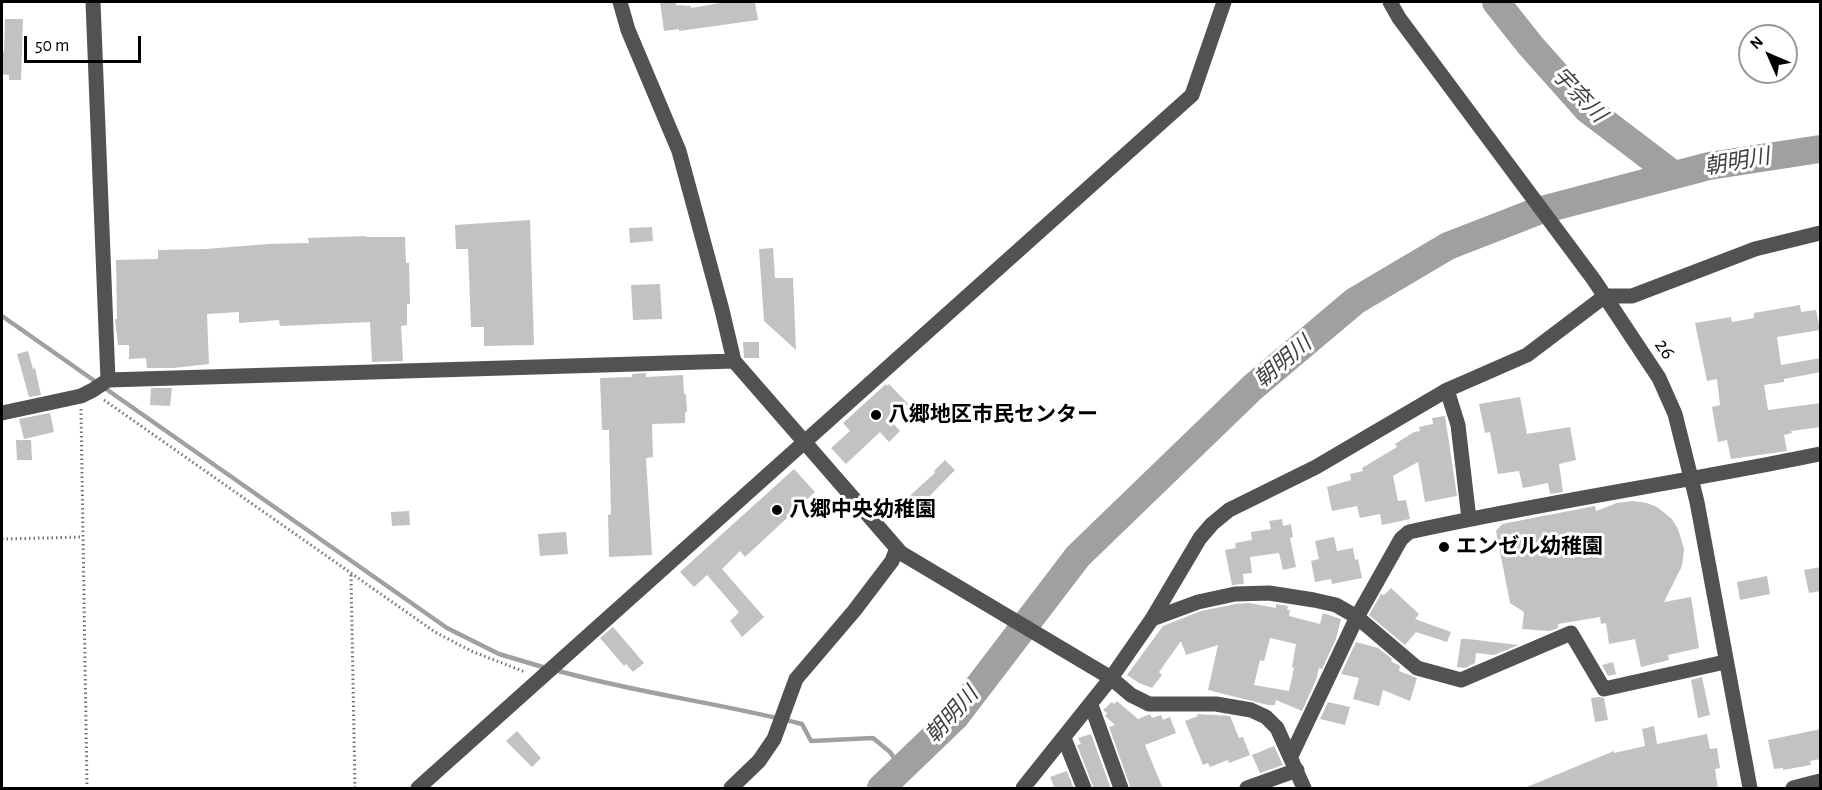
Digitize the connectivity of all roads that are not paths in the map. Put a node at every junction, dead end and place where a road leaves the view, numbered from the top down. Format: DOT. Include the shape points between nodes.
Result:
graph roads {
  1 [pos="93,2"];
  2 [pos="620,2"];
  3 [pos="1224,2"];
  4 [pos="1390,2"];
  5 [pos="1821,233"];
  6 [pos="1605,296"];
  7 [pos="734,361"];
  8 [pos="107,380"];
  9 [pos="1447,390"];
  10 [pos="2,413"];
  11 [pos="805,441"];
  12 [pos="1821,454"];
  13 [pos="1692,480"];
  14 [pos="1469,519"];
  15 [pos="899,551"];
  16 [pos="1357,617"];
  17 [pos="1152,619"];
  18 [pos="1725,662"];
  19 [pos="1112,678"];
  20 [pos="1091,705"];
  21 [pos="1064,738"];
  22 [pos="1294,763"];
  23 [pos="1821,781"];
  24 [pos="418,789"];
  25 [pos="731,789"];
  26 [pos="1023,789"];
  27 [pos="1084,789"];
  28 [pos="1121,789"];
  29 [pos="1247,789"];
  30 [pos="1304,789"];
  31 [pos="1750,789"];
  32 [pos="1793,789"];
  1 -- 8 [label="street"];
  2 -- 7 [label="street" via="679,152"];
  3 -- 11 [label="street" via="1192,95"];
  4 -- 6 [label="street, 26"];
  5 -- 6 [label="street" via="1755,249 1632,296"];
  6 -- 9 [label="street" via="1527,355"];
  6 -- 13 [label="street, 26" via="1659,378 1675,414"];
  7 -- 8 [label="street"];
  7 -- 11 [label="street"];
  8 -- 10 [label="street" via="88,392"];
  9 -- 14 [label="street" via="1458,424"];
  9 -- 17 [label="street" via="1316,467 1229,510 1200,538"];
  11 -- 15 [label="street"];
  11 -- 24 [label="street"];
  12 -- 13 [label="street"];
  13 -- 14 [label="street"];
  13 -- 18 [label="street, 26"];
  14 -- 16 [label="street" via="1409,532 1401,539"];
  15 -- 19 [label="street"];
  15 -- 25 [label="street" via="796,679 774,740"];
  16 -- 17 [label="street" via="1336,605 1269,593 1235,594 1198,602"];
  16 -- 18 [label="street" via="1417,668 1461,680 1571,633 1604,689"];
  16 -- 22 [label="street"];
  17 -- 19 [label="street"];
  18 -- 31 [label="street, 26"];
  19 -- 20 [label="street"];
  19 -- 22 [label="street" via="1149,704 1216,704 1251,710 1266,717 1277,728"];
  20 -- 21 [label="street"];
  20 -- 28 [label="street"];
  21 -- 26 [label="street"];
  21 -- 27 [label="street"];
  22 -- 29 [label="street"];
  22 -- 30 [label="street"];
  23 -- 32 [label="street"];
}
